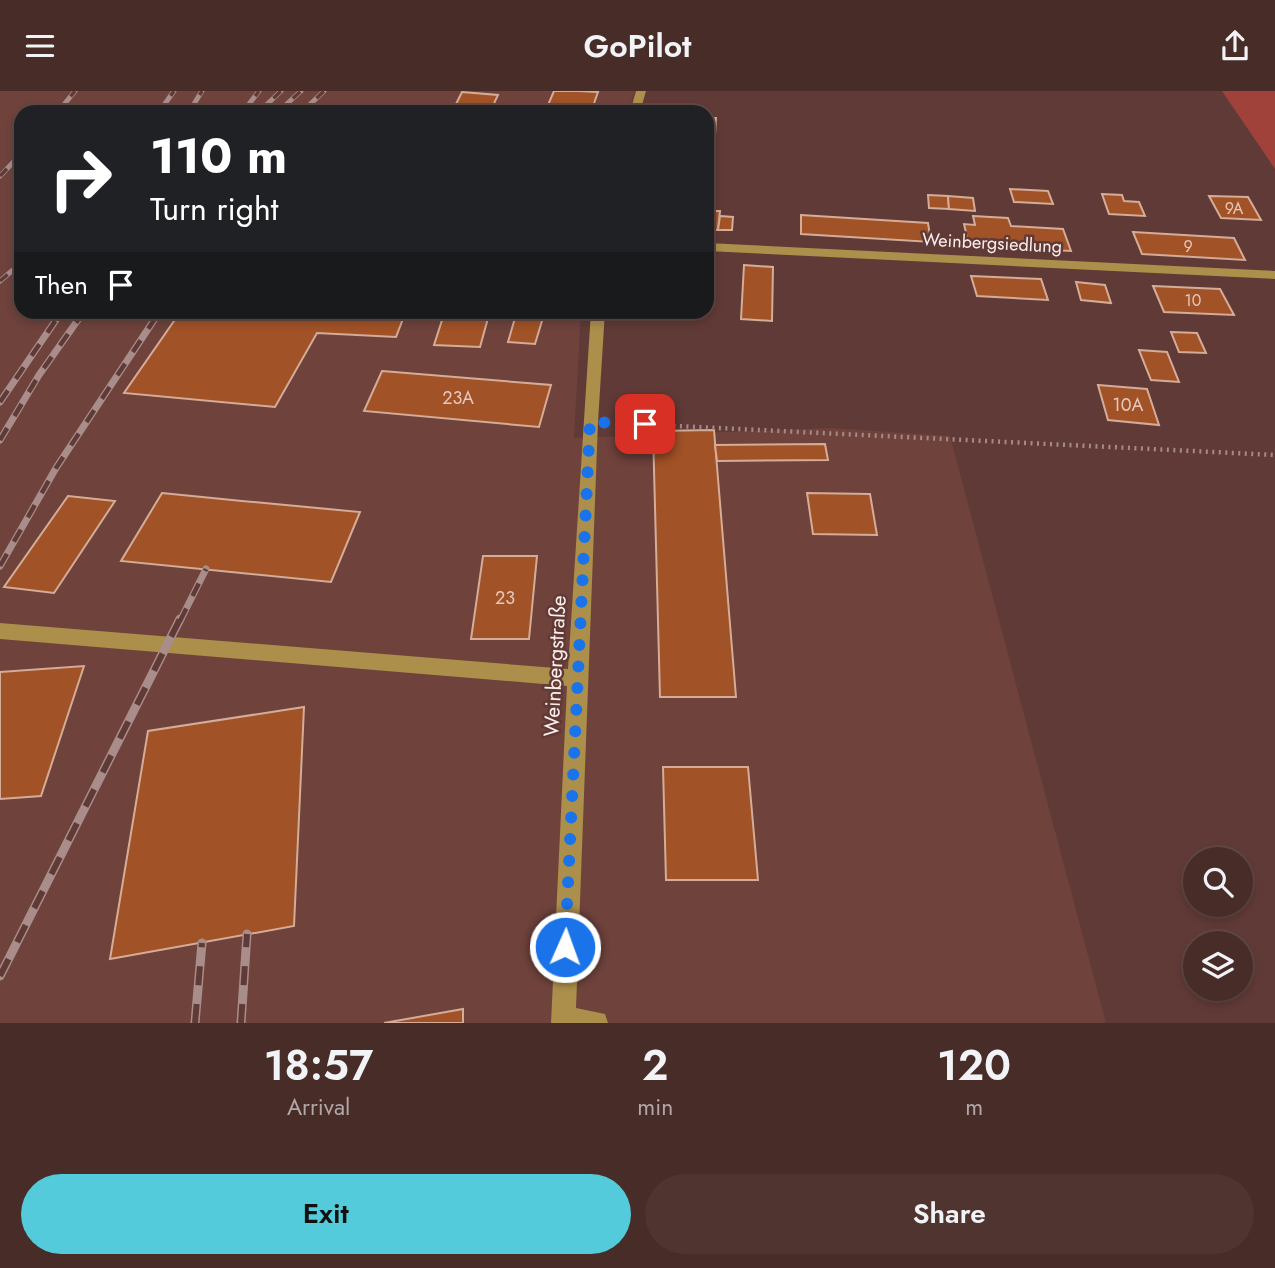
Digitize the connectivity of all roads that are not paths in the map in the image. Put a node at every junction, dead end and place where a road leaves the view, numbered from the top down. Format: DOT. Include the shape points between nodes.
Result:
graph roads {
  1 [pos="714,247"];
  2 [pos="1275,275"];
  3 [pos="597,319"];
  4 [pos="0,631"];
  5 [pos="577,678"];
  6 [pos="563,1021"];
  7 [pos="596,1023"];
  1 -- 2 [label="street, Weinbergsiedlung"];
  3 -- 5 [label="street, Weinbergstraße"];
  4 -- 5 [label="street"];
  5 -- 6 [label="street, Weinbergstraße"];
  6 -- 7 [label="street"];
}
